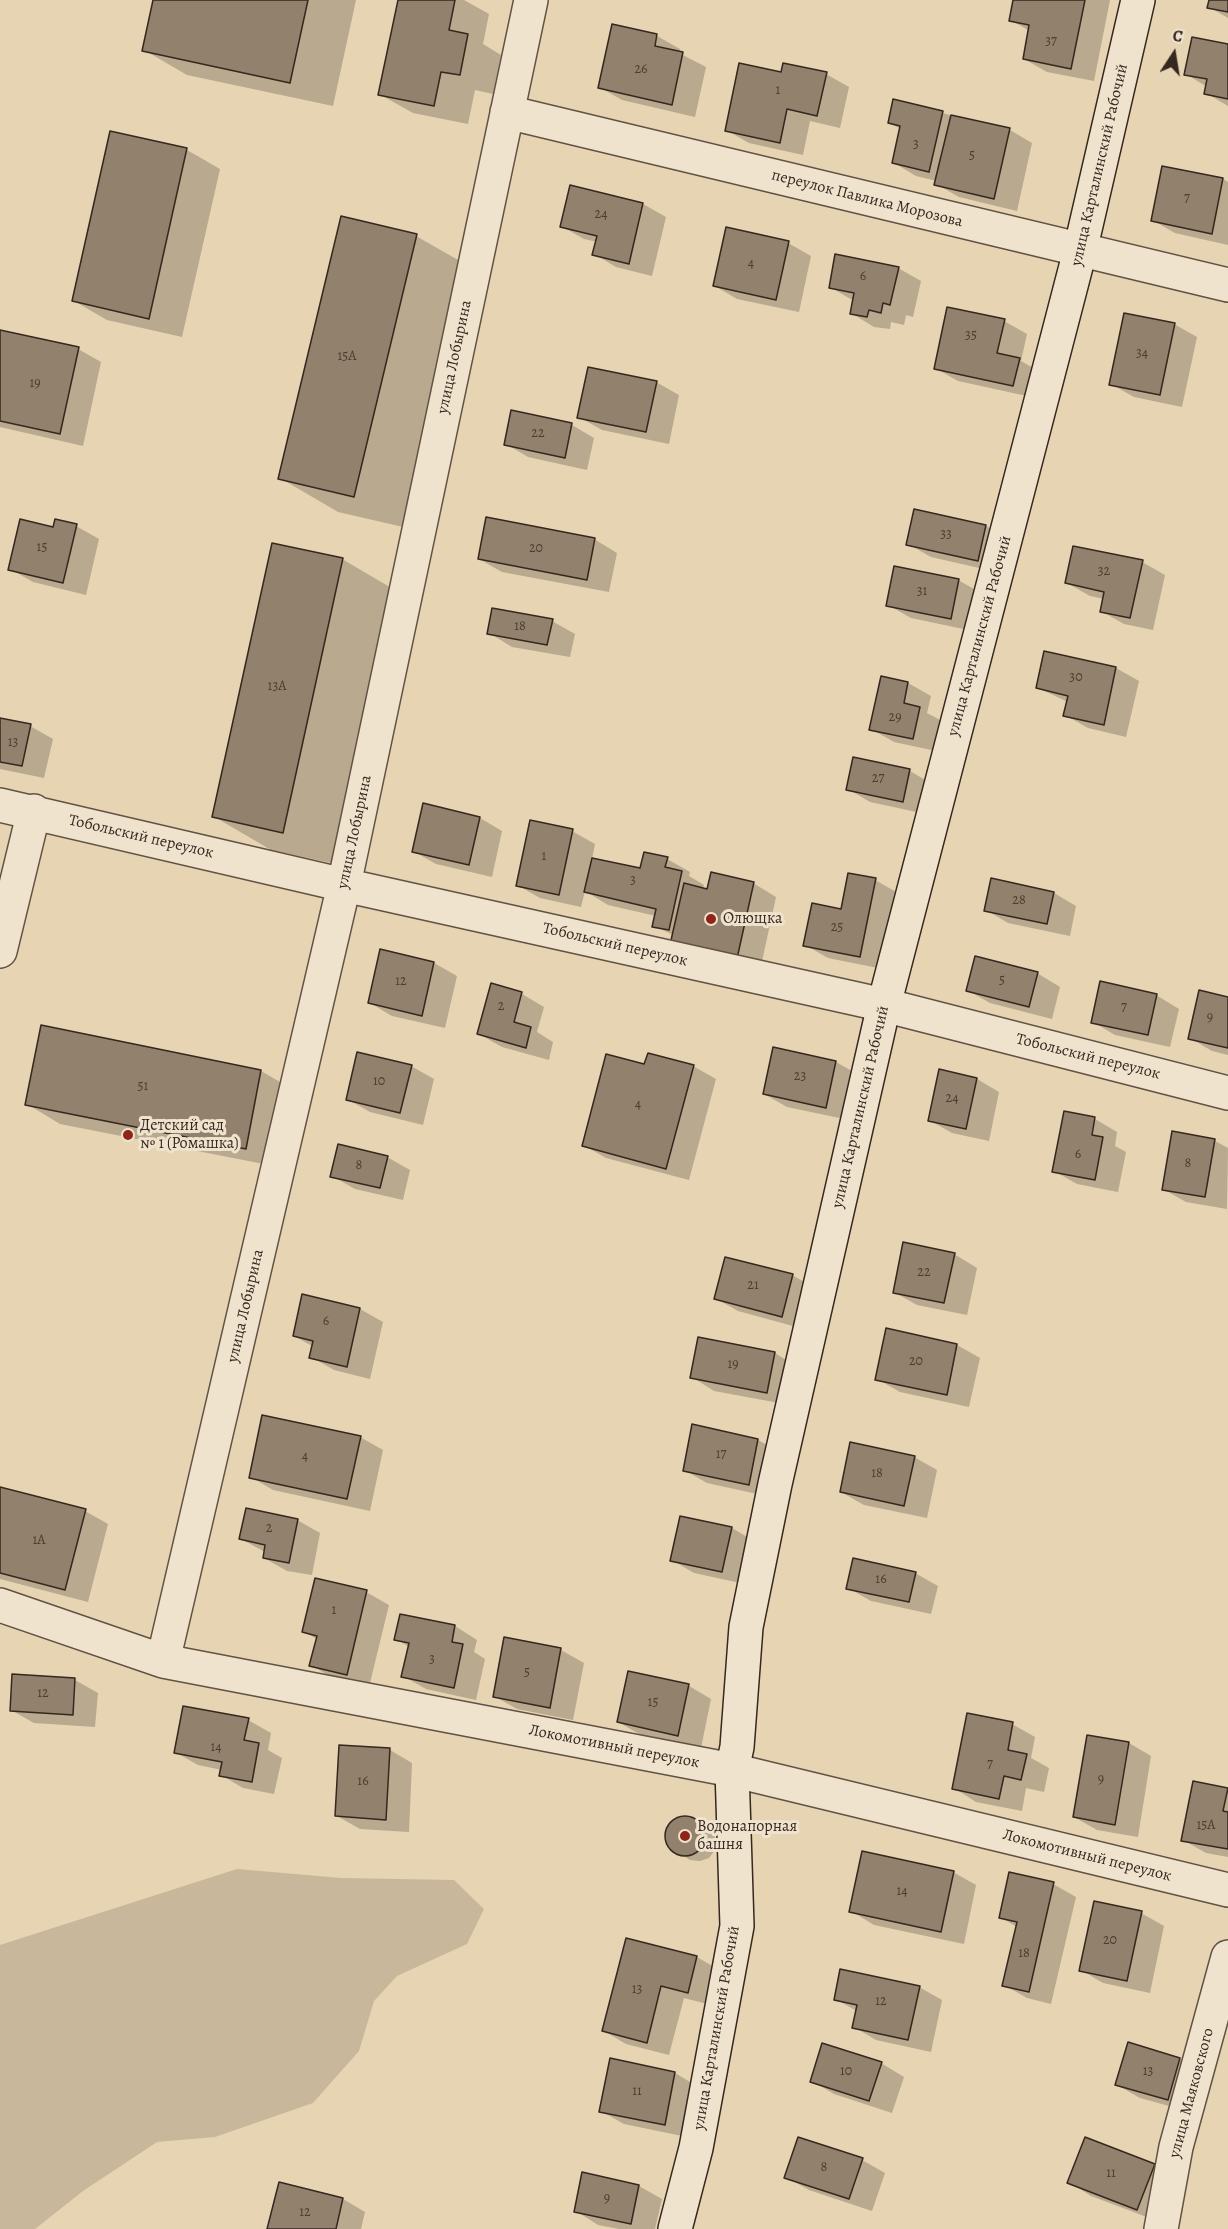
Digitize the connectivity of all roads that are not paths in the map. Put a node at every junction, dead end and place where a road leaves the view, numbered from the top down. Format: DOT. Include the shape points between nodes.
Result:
graph roads {
  1 [pos="531,0"];
  2 [pos="1138,0"];
  3 [pos="507,112"];
  4 [pos="1080,250"];
  5 [pos="1228,285"];
  6 [pos="0,804"];
  7 [pos="34,811"];
  8 [pos="344,885"];
  9 [pos="0,951"];
  10 [pos="884,1005"];
  11 [pos="1228,1093"];
  12 [pos="0,1605"];
  13 [pos="163,1661"];
  14 [pos="732,1770"];
  15 [pos="1228,1890"];
  16 [pos="1228,1958"];
  17 [pos="675,2229"];
  18 [pos="1161,2229"];
  1 -- 3 [label="street, улица Лобырина"];
  2 -- 4 [label="street, улица Карталинский Рабочий"];
  3 -- 4 [label="street, переулок Павлика Морозова"];
  3 -- 8 [label="street, улица Лобырина"];
  4 -- 5 [label="street, переулок Павлика Морозова"];
  4 -- 10 [label="street, улица Карталинский Рабочий"];
  6 -- 7 [label="street, Тобольский переулок"];
  7 -- 8 [label="street, Тобольский переулок"];
  7 -- 9 [label="street"];
  8 -- 10 [label="street, Тобольский переулок"];
  8 -- 13 [label="street, улица Лобырина"];
  10 -- 11 [label="street, Тобольский переулок"];
  10 -- 14 [label="street, улица Карталинский Рабочий" via="746,1627"];
  12 -- 13 [label="street, Локомотивный переулок"];
  13 -- 14 [label="street, Локомотивный переулок"];
  14 -- 15 [label="street, Локомотивный переулок"];
  14 -- 17 [label="street, улица Карталинский Рабочий" via="737,1926 696,2148"];
  16 -- 18 [label="street, улица Маяковского" via="1176,2147"];
}
